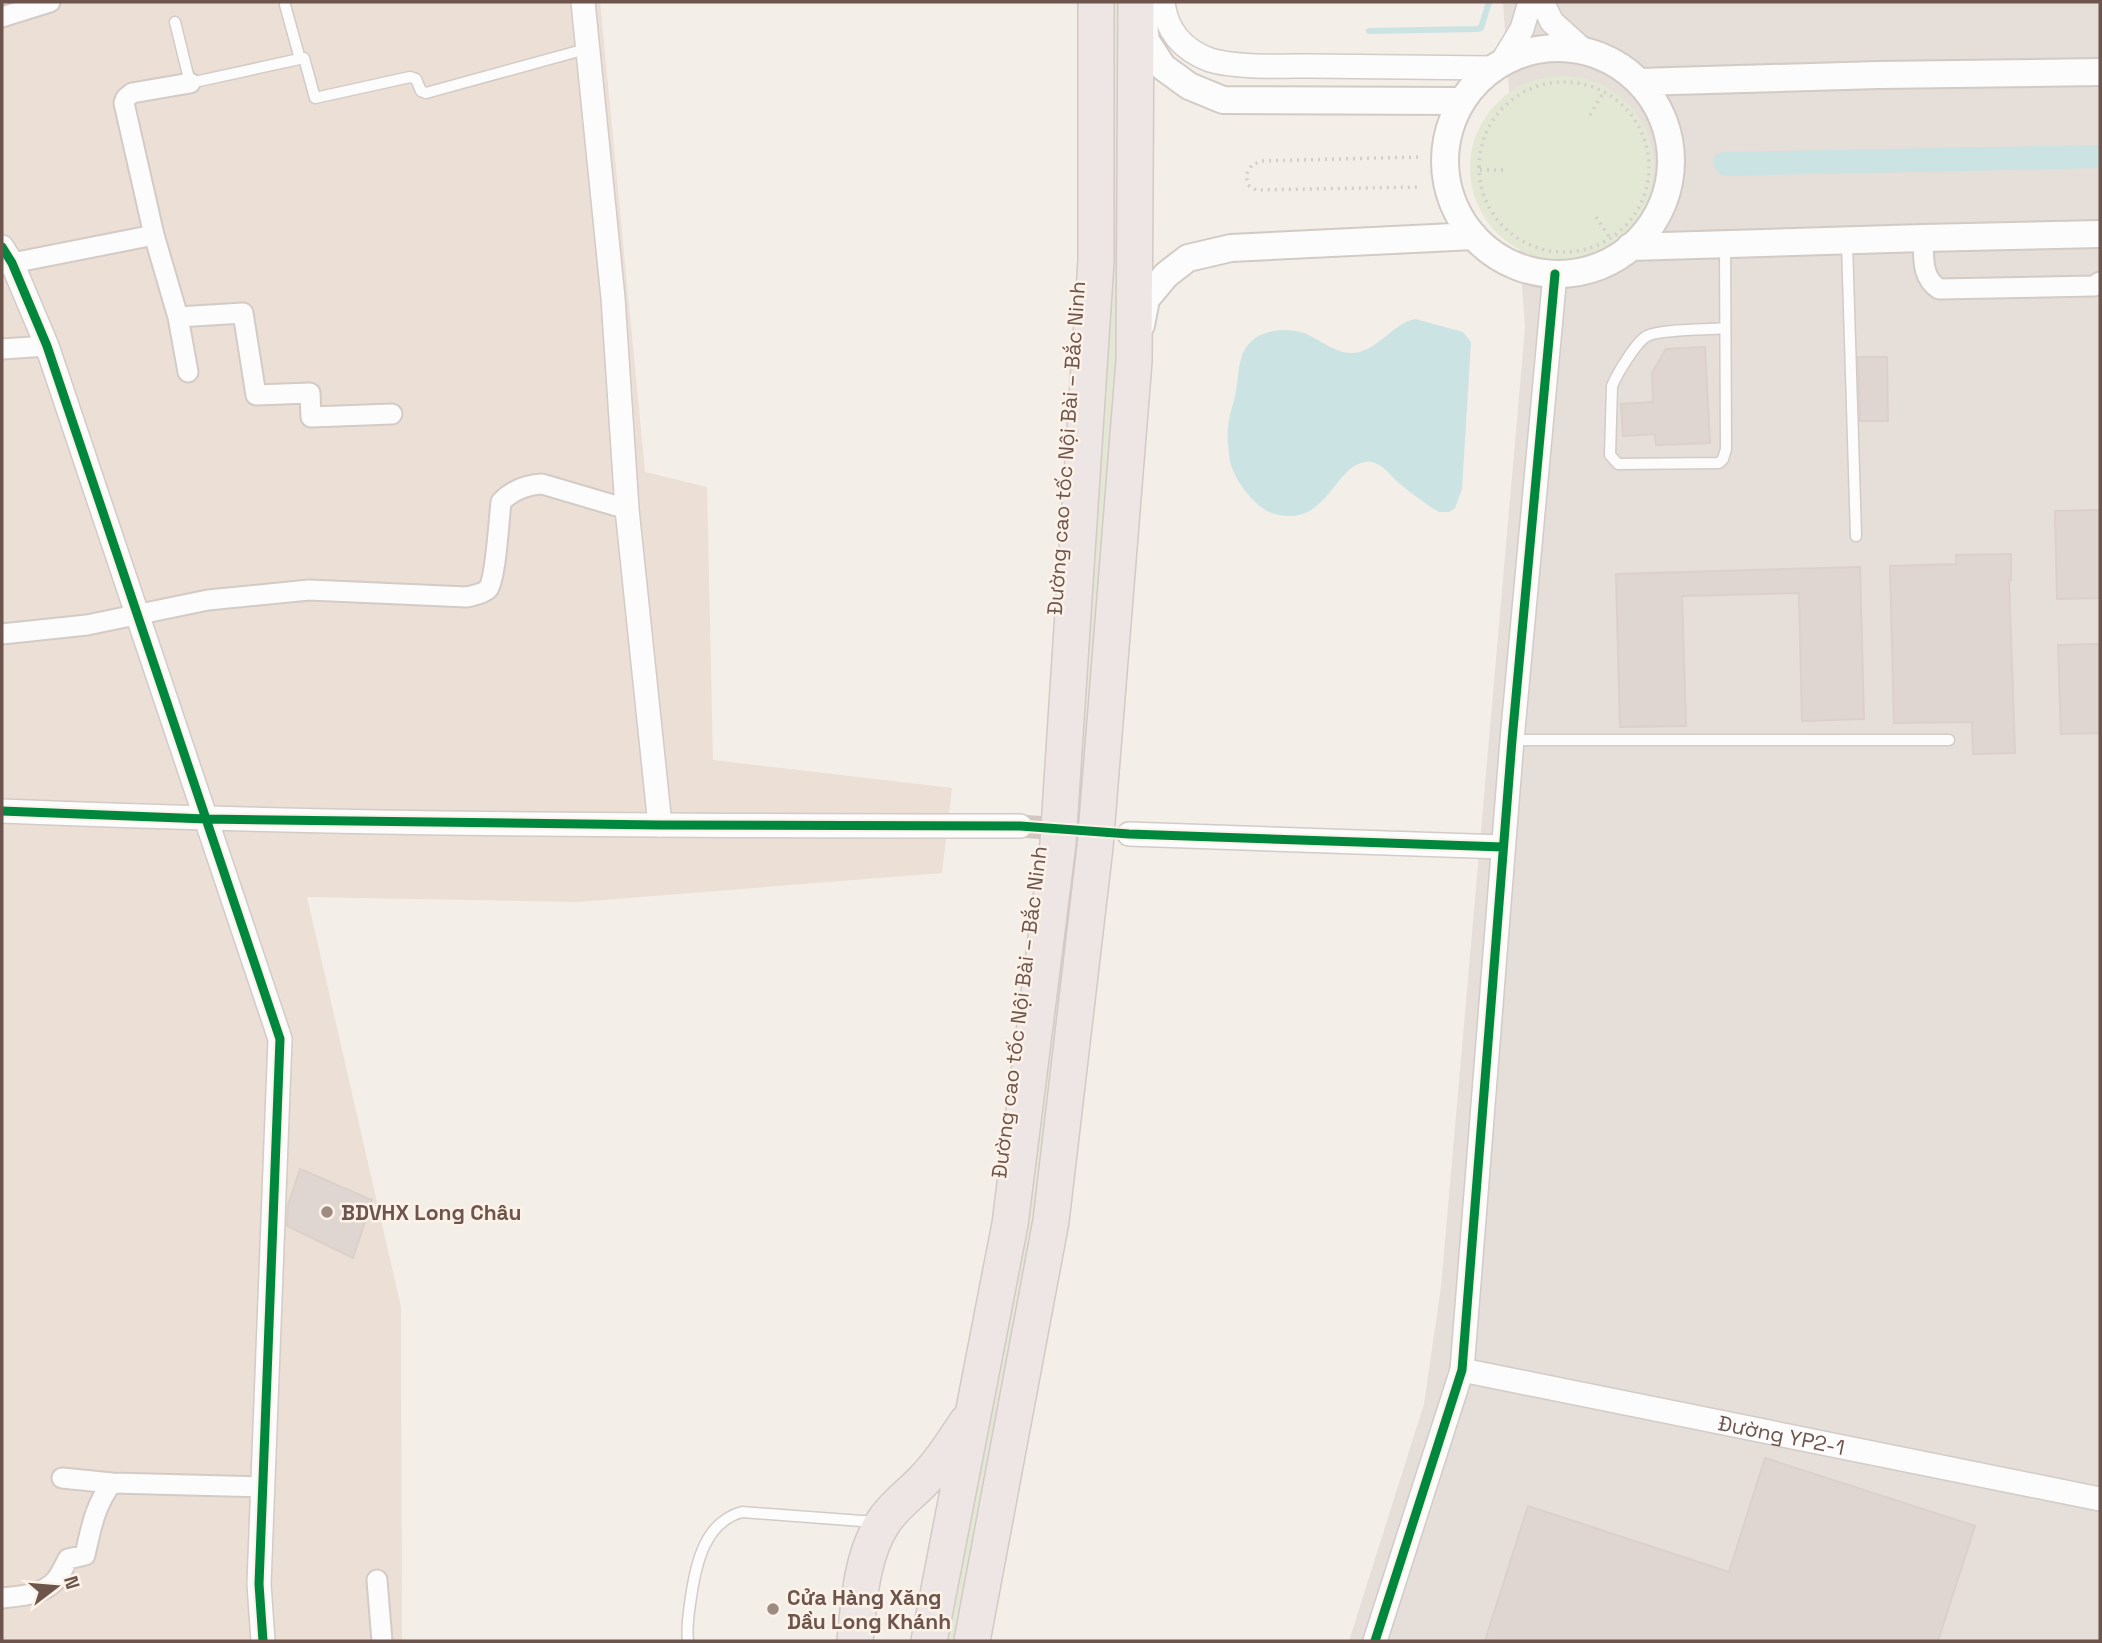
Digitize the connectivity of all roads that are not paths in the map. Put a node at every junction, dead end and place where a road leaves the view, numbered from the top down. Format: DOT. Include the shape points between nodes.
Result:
graph roads {
  1 [pos="50,2"];
  2 [pos="583,2"];
  3 [pos="1096,2"];
  4 [pos="1136,2"];
  5 [pos="1141,2"];
  6 [pos="1163,2"];
  7 [pos="1530,2"];
  8 [pos="1542,2"];
  9 [pos="285,5"];
  10 [pos="2,17"];
  11 [pos="175,22"];
  12 [pos="586,49"];
  13 [pos="1583,50"];
  14 [pos="300,59"];
  15 [pos="1497,65"];
  16 [pos="2100,72"];
  17 [pos="1639,82"];
  18 [pos="190,83"];
  19 [pos="1462,101"];
  20 [pos="2100,234"];
  21 [pos="154,235"];
  22 [pos="1474,236"];
  23 [pos="1923,238"];
  24 [pos="1847,240"];
  25 [pos="1620,243"];
  26 [pos="1725,245"];
  27 [pos="5,258"];
  28 [pos="1555,274"];
  29 [pos="2100,282"];
  30 [pos="178,317"];
  31 [pos="1725,328"];
  32 [pos="47,346"];
  33 [pos="2,349"];
  34 [pos="1134,361"];
  35 [pos="188,372"];
  36 [pos="392,414"];
  37 [pos="628,509"];
  38 [pos="1856,536"];
  39 [pos="137,615"];
  40 [pos="2,634"];
  41 [pos="1511,740"];
  42 [pos="1949,740"];
  43 [pos="2,811"];
  44 [pos="206,819"];
  45 [pos="660,825"];
  46 [pos="1020,827"];
  47 [pos="1129,834"];
  48 [pos="1503,847"];
  49 [pos="1462,1370"];
  50 [pos="975,1410"];
  51 [pos="62,1478"];
  52 [pos="112,1483"];
  53 [pos="263,1487"];
  54 [pos="2100,1499"];
  55 [pos="883,1522"];
  56 [pos="377,1580"];
  57 [pos="2,1598"];
  58 [pos="262,1641"];
  59 [pos="382,1641"];
  60 [pos="688,1641"];
  61 [pos="855,1641"];
  62 [pos="929,1641"];
  63 [pos="972,1641"];
  64 [pos="1375,1641"];
  1 -- 10 [label="street"];
  2 -- 12 [label="street"];
  3 -- 50 [label="highway, Đường cao tốc Nội Bài – Bắc Ninh" via="1096,261 1058,843 1010,1224"];
  4 -- 34 [label="highway"];
  5 -- 19 [label="main road" via="1146,41 1163,67 1189,86 1223,100"];
  6 -- 15 [label="street" via="1175,37 1212,61 1255,66"];
  7 -- 15 [label="street" via="1522,29"];
  8 -- 13 [label="street" via="1552,22"];
  9 -- 14 [label="lane"];
  11 -- 18 [label="lane"];
  12 -- 14 [label="lane" via="426,93 414,77 315,98 304,58"];
  12 -- 37 [label="street" via="613,298"];
  13 -- 15 [label="main road" via="1542,48"];
  13 -- 17 [label="main road" via="1613,62"];
  14 -- 18 [label="lane"];
  15 -- 19 [label="main road"];
  16 -- 17 [label="main road"];
  17 -- 25 [label="main road" via="1662,119 1670,167 1665,196 1647,230"];
  18 -- 21 [label="street" via="132,93 124,103"];
  19 -- 22 [label="main road" via="1452,120 1445,169 1452,201"];
  20 -- 23 [label="main road"];
  21 -- 27 [label="street"];
  21 -- 30 [label="street"];
  22 -- 28 [label="main road" via="1492,253 1516,265"];
  22 -- 34 [label="main road" via="1231,248 1188,258 1146,299"];
  23 -- 24 [label="main road"];
  23 -- 29 [label="street" via="1924,271 1940,289 2094,286"];
  24 -- 26 [label="main road"];
  24 -- 38 [label="lane"];
  25 -- 26 [label="main road"];
  25 -- 28 [label="main road" via="1598,266"];
  26 -- 31 [label="lane"];
  27 -- 32 [label="street"];
  28 -- 41 [label="street"];
  30 -- 35 [label="street"];
  30 -- 36 [label="street" via="243,313 256,395 310,393 311,417"];
  31 -- 31 [label="lane" via="1723,459 1719,463 1614,462 1610,455 1612,386 1639,344 1657,333"];
  32 -- 33 [label="street"];
  32 -- 39 [label="street"];
  34 -- 63 [label="highway" via="1095,847 1052,1208"];
  37 -- 39 [label="street" via="542,484 508,494 501,502 488,589 467,597 309,590 208,600"];
  37 -- 45 [label="street"];
  39 -- 40 [label="street" via="56,630"];
  39 -- 44 [label="street"];
  41 -- 42 [label="lane"];
  41 -- 48 [label="street"];
  43 -- 44 [label="street"];
  44 -- 45 [label="street"];
  44 -- 53 [label="street" via="280,1039"];
  45 -- 46 [label="street"];
  47 -- 48 [label="street"];
  48 -- 49 [label="street"];
  49 -- 54 [label="street, Đường YP2-1"];
  49 -- 64 [label="street"];
  50 -- 55 [label="highway" via="939,1464"];
  50 -- 62 [label="highway, Đường cao tốc Nội Bài – Bắc Ninh"];
  51 -- 52 [label="street"];
  52 -- 53 [label="street"];
  52 -- 57 [label="street" via="96,1509 85,1555 67,1560 46,1588"];
  53 -- 58 [label="street"];
  55 -- 60 [label="lane" via="742,1512 729,1515 710,1534 695,1567"];
  55 -- 61 [label="highway" via="866,1563"];
  56 -- 59 [label="street"];
}
